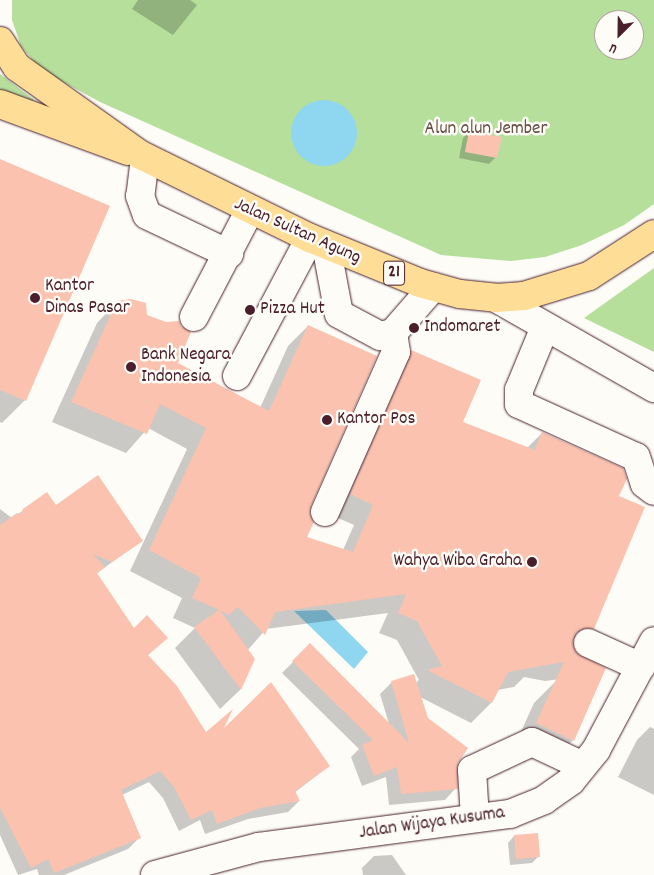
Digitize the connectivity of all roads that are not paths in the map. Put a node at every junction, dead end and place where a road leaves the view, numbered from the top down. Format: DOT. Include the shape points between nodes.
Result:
graph roads {
  1 [pos="0,41"];
  2 [pos="0,104"];
  3 [pos="143,156"];
  4 [pos="250,210"];
  5 [pos="654,234"];
  6 [pos="318,242"];
  7 [pos="229,254"];
  8 [pos="434,287"];
  9 [pos="496,298"];
  10 [pos="194,317"];
  11 [pos="546,327"];
  12 [pos="393,333"];
  13 [pos="236,376"];
  14 [pos="654,388"];
  15 [pos="654,491"];
  16 [pos="326,512"];
  17 [pos="654,641"];
  18 [pos="588,643"];
  19 [pos="641,667"];
  20 [pos="583,766"];
  21 [pos="475,818"];
  22 [pos="203,868"];
  23 [pos="155,875"];
  1 -- 3 [label="main road, 21" via="17,67"];
  2 -- 3 [label="main road"];
  3 -- 4 [label="main road, Jalan Sultan Agung / 21"];
  3 -- 7 [label="street" via="140,196 147,215"];
  4 -- 6 [label="main road, Jalan Sultan Agung / 21"];
  4 -- 7 [label="street"];
  5 -- 9 [label="main road, Jalan Sultan Agung / 21" via="589,276 524,296"];
  6 -- 8 [label="main road, Jalan Sultan Agung / 21"];
  6 -- 12 [label="street" via="339,314 380,336"];
  6 -- 13 [label="street"];
  7 -- 10 [label="street"];
  8 -- 9 [label="main road, Jalan Sultan Agung / 21"];
  8 -- 12 [label="street"];
  9 -- 11 [label="street"];
  11 -- 14 [label="street"];
  11 -- 15 [label="street" via="519,390 520,404 636,457 645,484"];
  12 -- 16 [label="street" via="396,352"];
  17 -- 19 [label="street, Jalan Wijaya Kusuma"];
  18 -- 19 [label="street"];
  19 -- 20 [label="street, Jalan Wijaya Kusuma" via="617,716"];
  20 -- 21 [label="street, Jalan Wijaya Kusuma" via="571,781 544,800 510,814"];
  20 -- 21 [label="street" via="532,742 472,770"];
  21 -- 22 [label="street, Jalan Wijaya Kusuma" via="258,847"];
  22 -- 23 [label="street, Jalan Wijaya Kusuma"];
}
